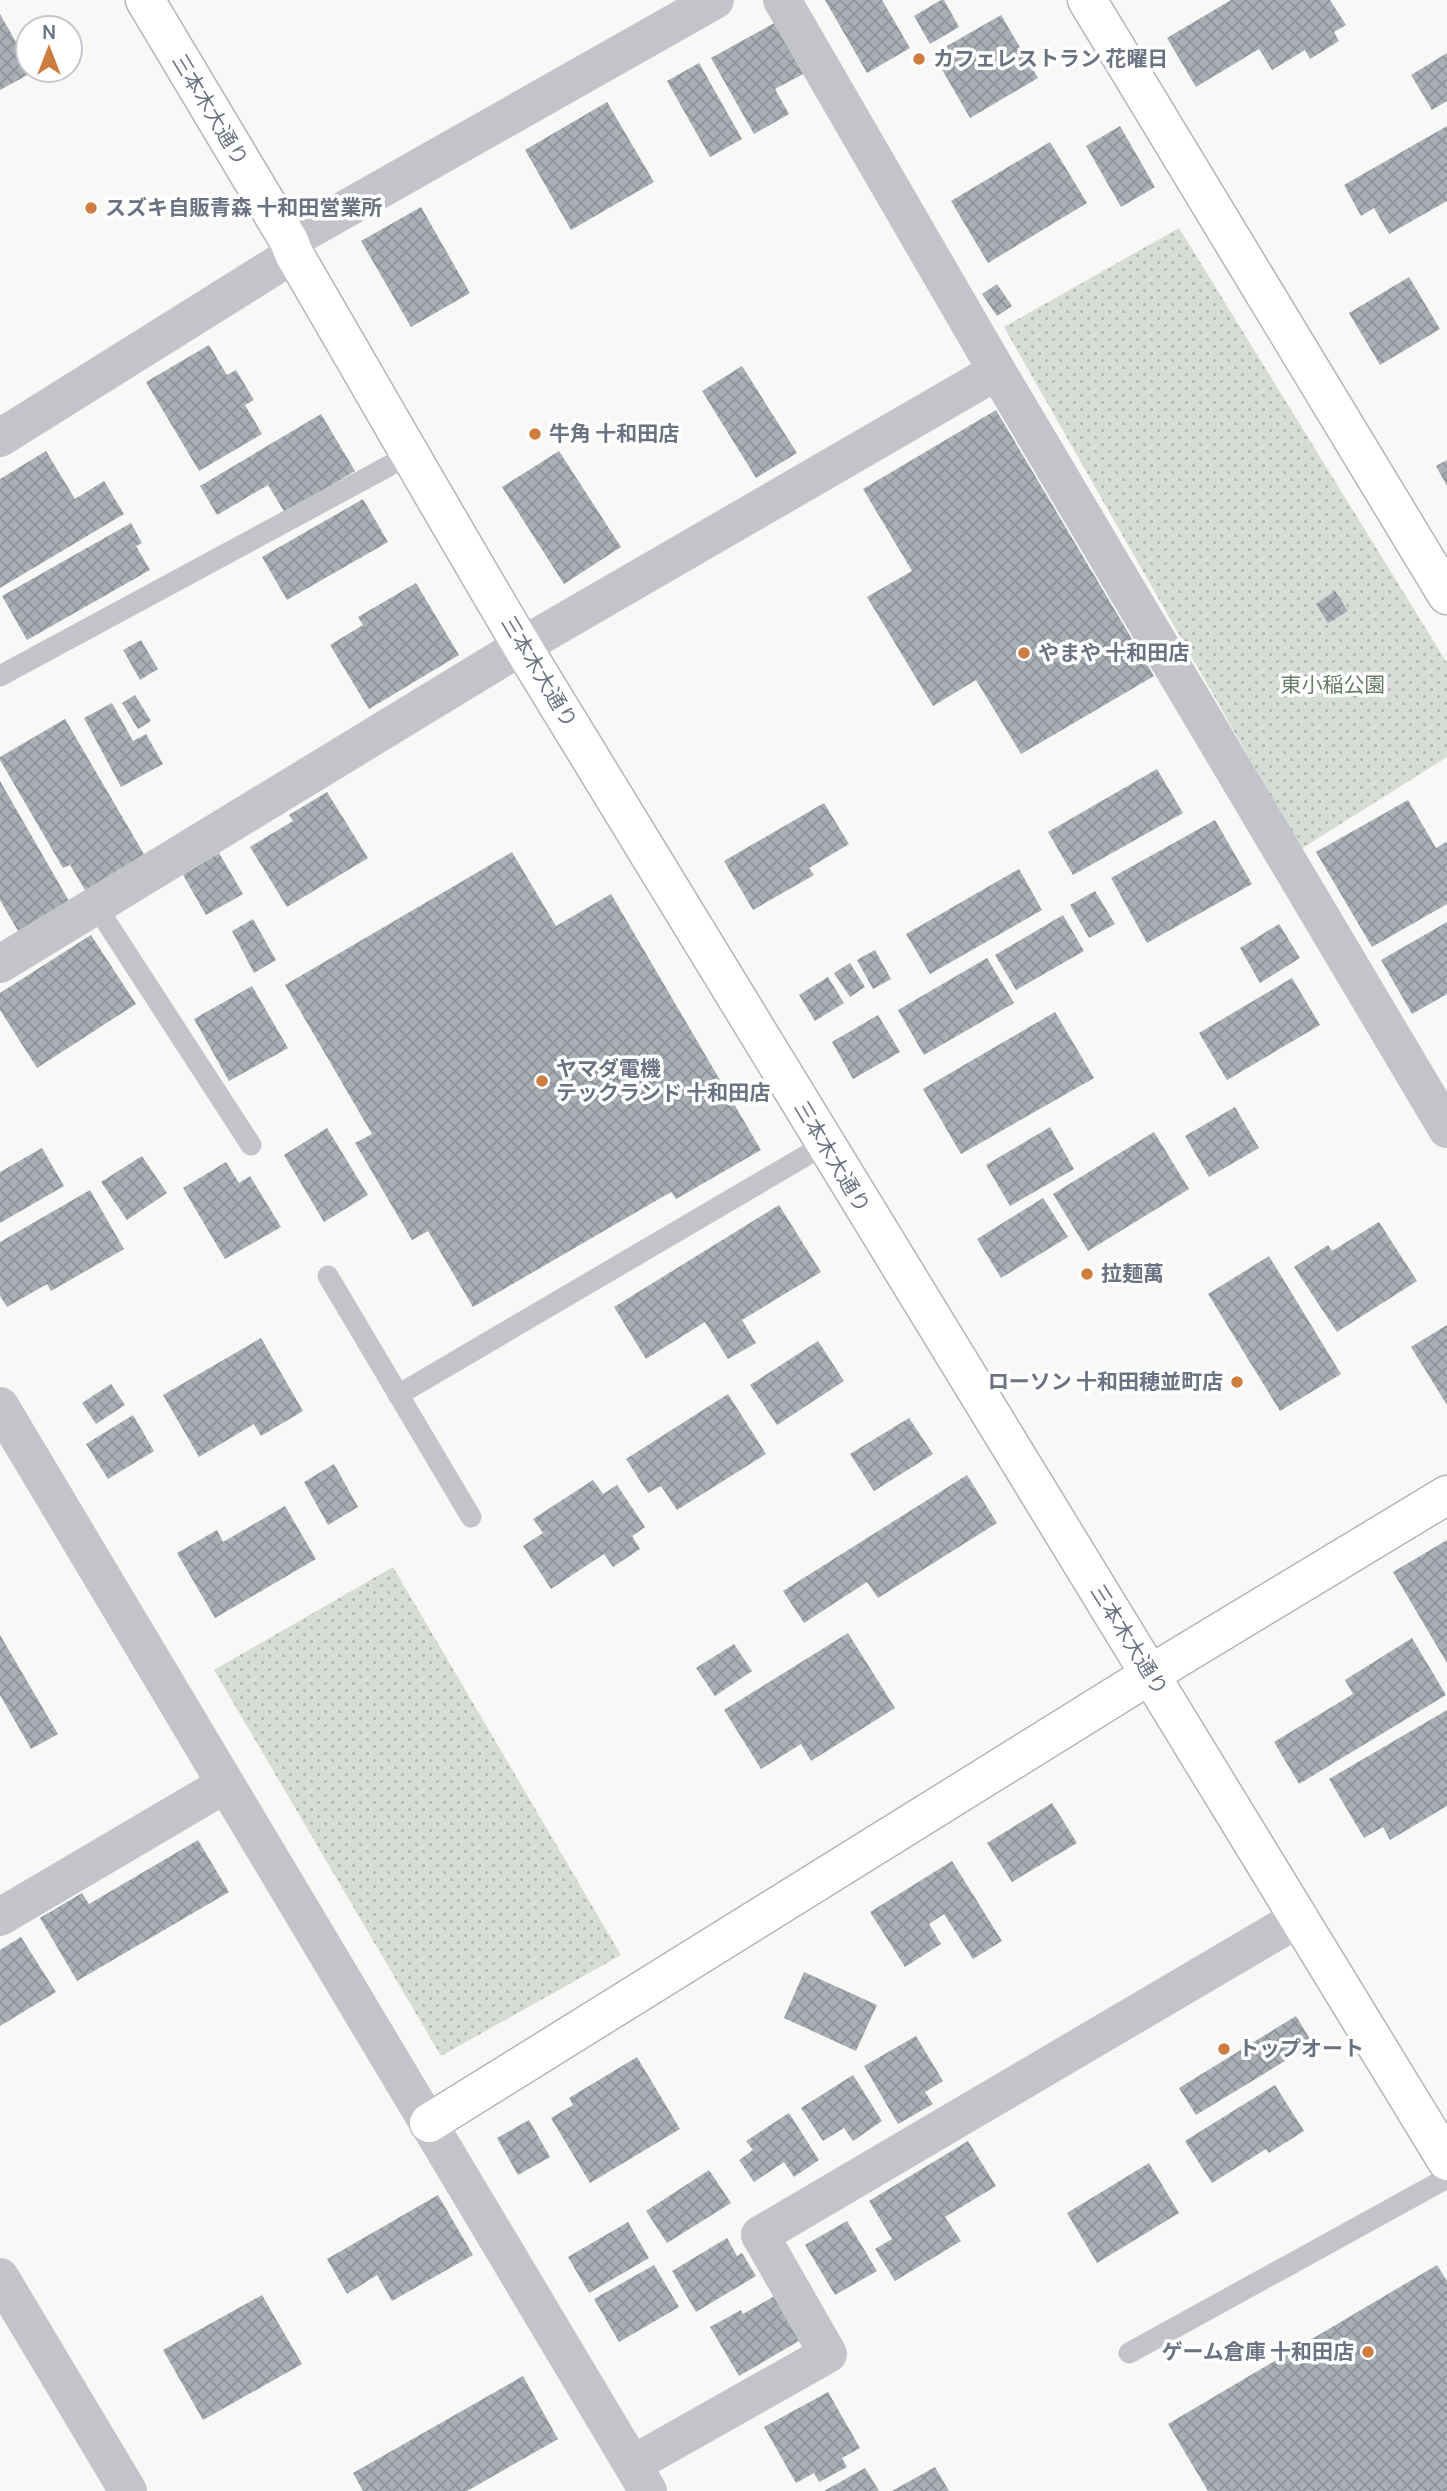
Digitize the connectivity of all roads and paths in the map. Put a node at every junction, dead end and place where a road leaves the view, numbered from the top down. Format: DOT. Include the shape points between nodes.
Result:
graph roads {
  1 [pos="145,0"];
  2 [pos="715,0"];
  3 [pos="782,0"];
  4 [pos="1087,0"];
  5 [pos="291,248"];
  6 [pos="997,371"];
  7 [pos="0,438"];
  8 [pos="411,454"];
  9 [pos="1443,580"];
  10 [pos="522,646"];
  11 [pos="0,676"];
  12 [pos="96,906"];
  13 [pos="0,964"];
  14 [pos="1447,1129"];
  15 [pos="251,1145"];
  16 [pos="824,1145"];
  17 [pos="328,1276"];
  18 [pos="398,1395"];
  19 [pos="0,1406"];
  20 [pos="1447,1495"];
  21 [pos="471,1517"];
  22 [pos="1151,1674"];
  23 [pos="226,1784"];
  24 [pos="0,1917"];
  25 [pos="1299,1919"];
  26 [pos="429,2123"];
  27 [pos="1447,2161"];
  28 [pos="1447,2178"];
  29 [pos="0,2277"];
  30 [pos="1129,2353"];
  31 [pos="641,2477"];
  32 [pos="128,2491"];
  1 -- 5 [label="main road, 三本木大通り"];
  2 -- 5 [label="street"];
  3 -- 6 [label="street"];
  4 -- 9 [label="main road"];
  5 -- 7 [label="street"];
  5 -- 8 [label="main road, 三本木大通り"];
  6 -- 10 [label="street"];
  6 -- 14 [label="street"];
  8 -- 10 [label="main road, 三本木大通り"];
  8 -- 11 [label="lane"];
  10 -- 12 [label="street"];
  10 -- 16 [label="main road, 三本木大通り"];
  12 -- 13 [label="street"];
  12 -- 15 [label="lane"];
  16 -- 18 [label="lane"];
  16 -- 22 [label="main road, 三本木大通り"];
  17 -- 18 [label="lane"];
  18 -- 21 [label="lane"];
  19 -- 23 [label="street"];
  20 -- 22 [label="main road"];
  22 -- 25 [label="main road, 三本木大通り"];
  22 -- 26 [label="main road"];
  23 -- 24 [label="street"];
  23 -- 26 [label="street"];
  25 -- 27 [label="main road, 三本木大通り"];
  25 -- 31 [label="street" via="760,2235 828,2354"];
  26 -- 31 [label="street"];
  28 -- 30 [label="lane"];
  29 -- 32 [label="street"];
}
